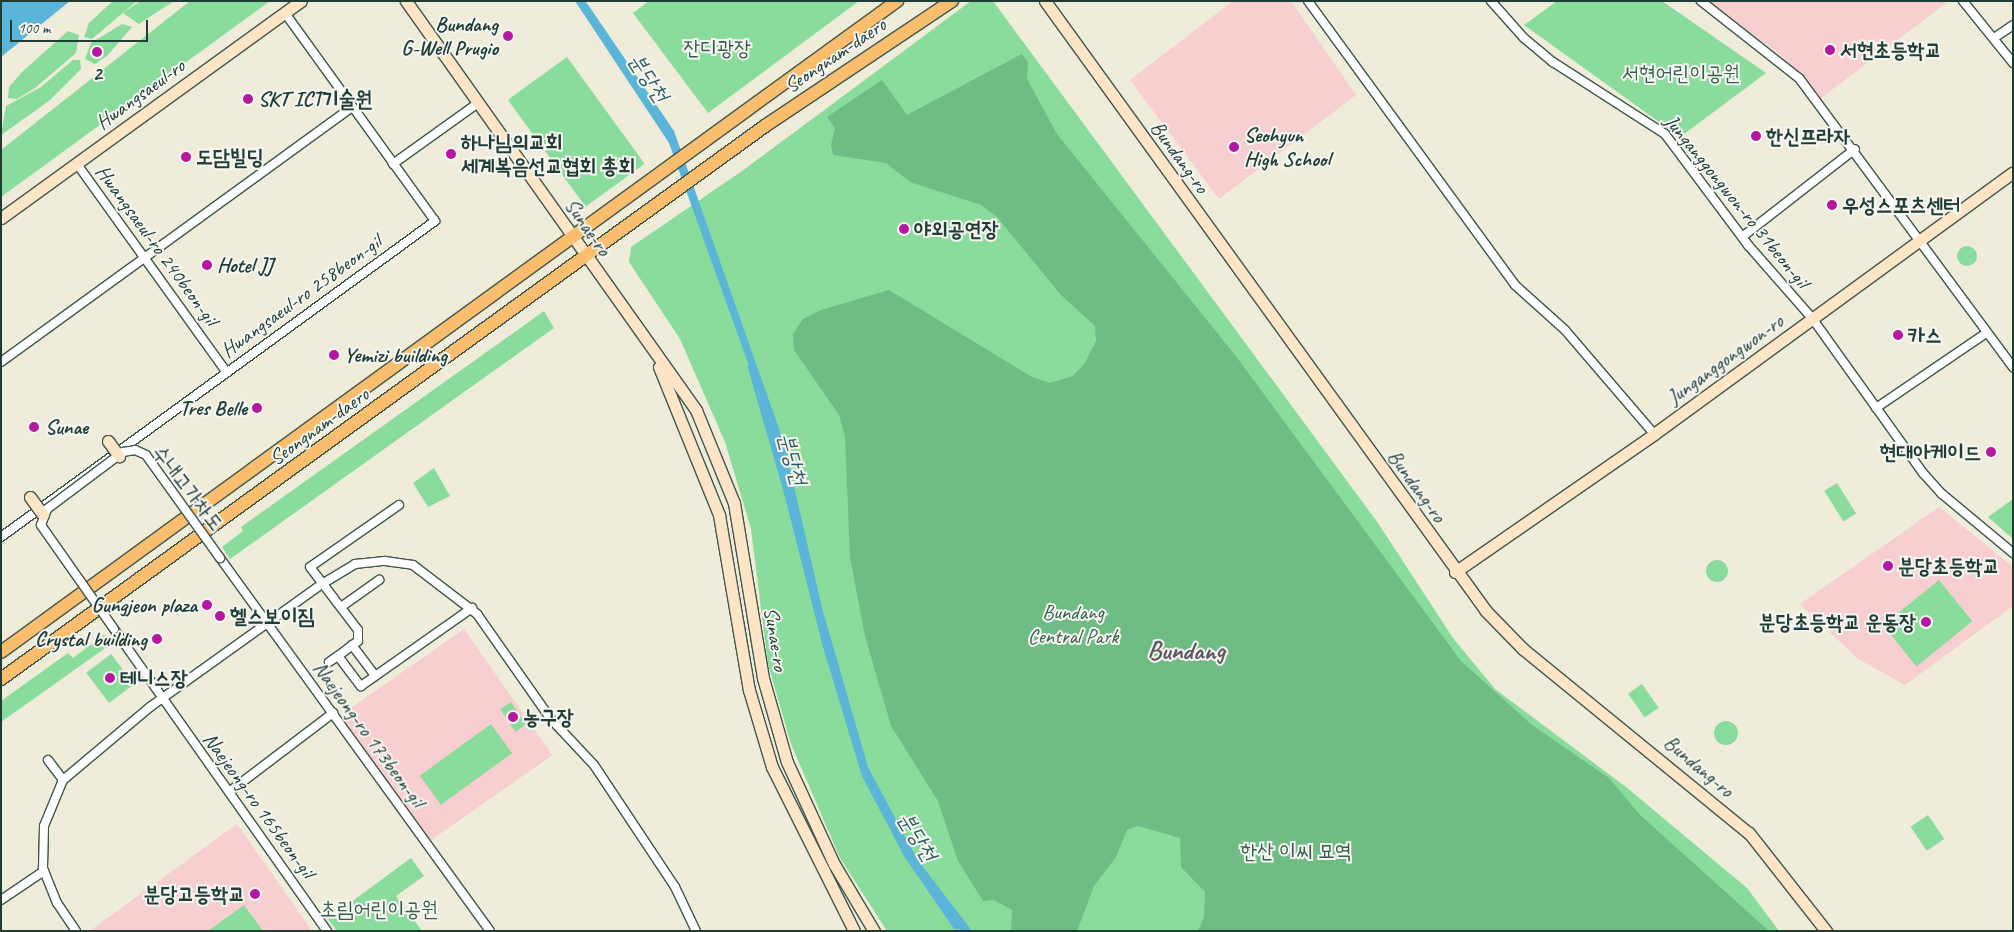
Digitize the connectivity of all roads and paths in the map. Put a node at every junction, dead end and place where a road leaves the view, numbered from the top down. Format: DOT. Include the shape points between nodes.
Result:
graph roads {
  1 [pos="301,1"];
  2 [pos="406,1"];
  3 [pos="897,1"];
  4 [pos="952,1"];
  5 [pos="1045,1"];
  6 [pos="1308,1"];
  7 [pos="1490,1"];
  8 [pos="1700,1"];
  9 [pos="1963,1"];
  10 [pos="285,13"];
  11 [pos="2013,25"];
  12 [pos="1994,38"];
  13 [pos="2013,63"];
  14 [pos="478,103"];
  15 [pos="352,107"];
  16 [pos="1854,149"];
  17 [pos="77,164"];
  18 [pos="393,164"];
  19 [pos="2013,172"];
  20 [pos="1,218"];
  21 [pos="1742,237"];
  22 [pos="573,239"];
  23 [pos="1917,243"];
  24 [pos="587,256"];
  25 [pos="144,258"];
  26 [pos="1812,318"];
  27 [pos="1985,334"];
  28 [pos="653,352"];
  29 [pos="1,362"];
  30 [pos="2013,367"];
  31 [pos="226,371"];
  32 [pos="1876,408"];
  33 [pos="1654,434"];
  34 [pos="108,441"];
  35 [pos="119,456"];
  36 [pos="30,497"];
  37 [pos="398,505"];
  38 [pos="43,514"];
  39 [pos="1,537"];
  40 [pos="2013,552"];
  41 [pos="220,558"];
  42 [pos="1455,572"];
  43 [pos="379,580"];
  44 [pos="322,584"];
  45 [pos="341,607"];
  46 [pos="472,608"];
  47 [pos="268,623"];
  48 [pos="352,645"];
  49 [pos="1,652"];
  50 [pos="338,656"];
  51 [pos="329,662"];
  52 [pos="375,675"];
  53 [pos="1,679"];
  54 [pos="162,699"];
  55 [pos="332,713"];
  56 [pos="48,760"];
  57 [pos="63,780"];
  58 [pos="229,792"];
  59 [pos="44,871"];
  60 [pos="1,900"];
  61 [pos="76,931"];
  62 [pos="327,931"];
  63 [pos="490,931"];
  64 [pos="696,931"];
  65 [pos="854,931"];
  66 [pos="874,931"];
  67 [pos="1826,931"];
  1 -- 10 [label="main road, Hwangsaeul-ro"];
  2 -- 14 [label="main road, Sunae-ro"];
  3 -- 22 [label="main road, Seongnam-daero" via="759,98"];
  4 -- 24 [label="main road, Seongnam-daero" via="765,126"];
  5 -- 42 [label="main road, Bundang-ro"];
  6 -- 33 [label="street" via="1515,285 1565,330"];
  7 -- 21 [label="street, Junganggongwon-ro 31beon-gil" via="1524,38 1553,62 1665,134"];
  8 -- 16 [label="street" via="1799,78"];
  9 -- 12 [label="street"];
  10 -- 15 [label="street, Hwangsaeul-ro 258beon-gil"];
  10 -- 17 [label="main road, Hwangsaeul-ro"];
  11 -- 12 [label="street"];
  12 -- 13 [label="street"];
  14 -- 18 [label="street"];
  14 -- 22 [label="main road, Sunae-ro"];
  15 -- 18 [label="street, Hwangsaeul-ro 258beon-gil"];
  15 -- 25 [label="street"];
  16 -- 21 [label="street"];
  16 -- 23 [label="street"];
  17 -- 20 [label="main road, Hwangsaeul-ro"];
  17 -- 25 [label="street, Hwangsaeul-ro 240beon-gil"];
  18 -- 31 [label="street, Hwangsaeul-ro 258beon-gil" via="435,221"];
  19 -- 23 [label="main road, Junganggongwon-ro"];
  21 -- 26 [label="street, Junganggongwon-ro 31beon-gil"];
  22 -- 24 [label="main road, Sunae-ro"];
  22 -- 49 [label="main road, Seongnam-daero"];
  23 -- 26 [label="main road, Junganggongwon-ro"];
  23 -- 27 [label="street"];
  24 -- 28 [label="main road, Sunae-ro"];
  24 -- 53 [label="main road, Seongnam-daero"];
  25 -- 29 [label="street"];
  25 -- 31 [label="street, Hwangsaeul-ro 240beon-gil"];
  26 -- 32 [label="street, Junganggongwon-ro 31beon-gil"];
  26 -- 33 [label="main road, Junganggongwon-ro"];
  27 -- 30 [label="street"];
  27 -- 32 [label="street"];
  28 -- 65 [label="main road, Sunae-ro" via="720,514 749,690 772,767"];
  28 -- 66 [label="main road, Sunae-ro" via="696,410 725,474 742,538 764,685 787,762 834,864"];
  31 -- 39 [label="street, Hwangsaeul-ro 258beon-gil"];
  32 -- 40 [label="street, Junganggongwon-ro 31beon-gil" via="1942,494"];
  33 -- 42 [label="main road, Junganggongwon-ro"];
  34 -- 35 [label="main road, bridge"];
  35 -- 38 [label="street, 수내고가차도, bridge"];
  35 -- 41 [label="street, 수내고가차도, bridge" via="130,450 146,456"];
  36 -- 38 [label="main road, bridge"];
  37 -- 44 [label="street" via="310,567"];
  38 -- 54 [label="street, Naejeong-ro 165beon-gil, bridge" via="41,525"];
  41 -- 47 [label="street, Naejeong-ro 173beon-gil"];
  42 -- 67 [label="main road, Bundang-ro" via="1523,649 1749,833"];
  43 -- 45 [label="street"];
  44 -- 45 [label="street"];
  44 -- 46 [label="street" via="364,562 404,562"];
  44 -- 47 [label="street"];
  45 -- 48 [label="street" via="358,630 358,641"];
  46 -- 52 [label="street"];
  46 -- 64 [label="street" via="550,718 594,765 675,887"];
  47 -- 54 [label="street"];
  47 -- 55 [label="street, Naejeong-ro 173beon-gil"];
  48 -- 50 [label="street"];
  48 -- 52 [label="street"];
  50 -- 51 [label="street"];
  50 -- 52 [label="street" via="360,686"];
  54 -- 57 [label="street"];
  54 -- 58 [label="street, Naejeong-ro 165beon-gil"];
  55 -- 58 [label="street"];
  55 -- 63 [label="street, Naejeong-ro 173beon-gil"];
  56 -- 57 [label="street"];
  57 -- 59 [label="street" via="44,826"];
  58 -- 62 [label="street, Naejeong-ro 165beon-gil"];
  59 -- 60 [label="street"];
  59 -- 61 [label="street" via="57,903"];
}
